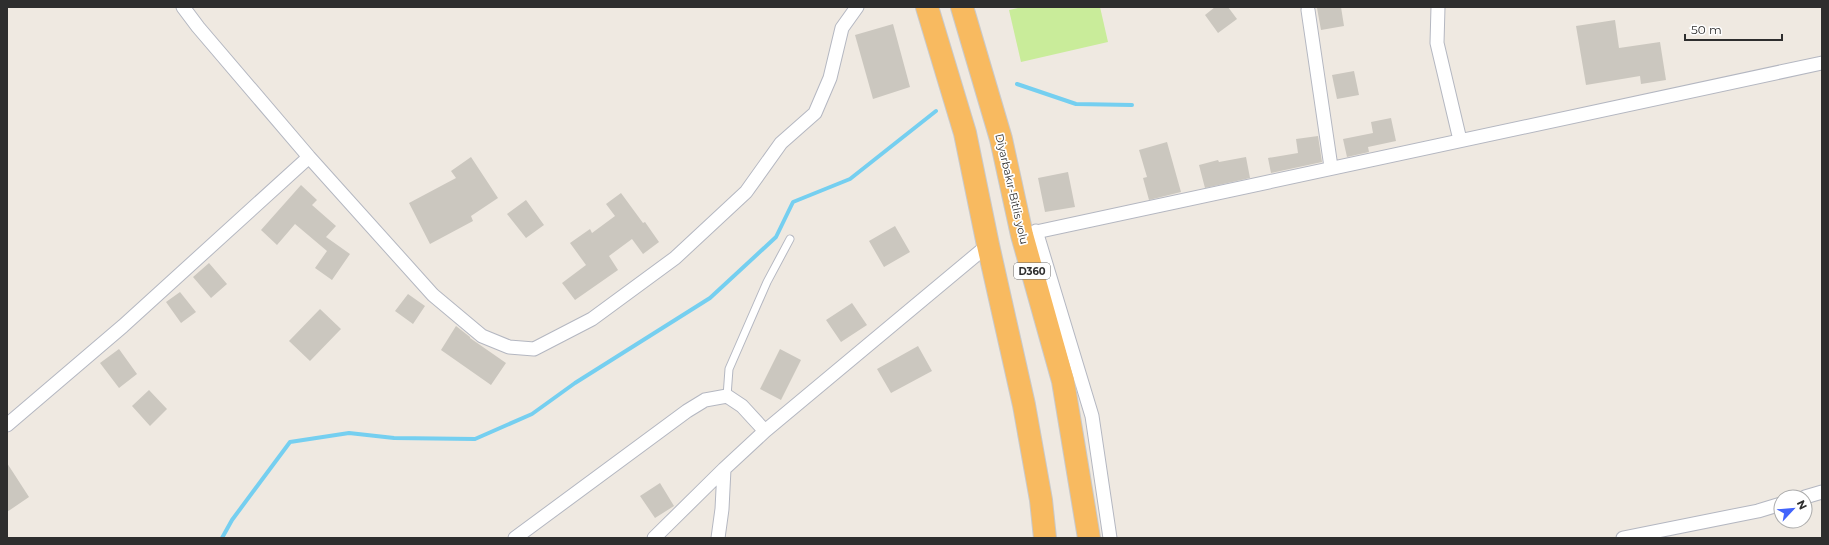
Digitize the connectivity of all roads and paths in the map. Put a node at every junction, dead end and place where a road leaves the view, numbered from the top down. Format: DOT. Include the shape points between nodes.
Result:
graph roads {
  1 [pos="183,7"];
  2 [pos="857,7"];
  3 [pos="927,7"];
  4 [pos="962,7"];
  5 [pos="1438,7"];
  6 [pos="1308,10"];
  7 [pos="1822,63"];
  8 [pos="1460,140"];
  9 [pos="309,157"];
  10 [pos="1332,168"];
  11 [pos="1029,233"];
  12 [pos="790,239"];
  13 [pos="988,245"];
  14 [pos="727,396"];
  15 [pos="7,425"];
  16 [pos="765,431"];
  17 [pos="724,469"];
  18 [pos="1773,506"];
  19 [pos="515,538"];
  20 [pos="654,538"];
  21 [pos="718,538"];
  22 [pos="1045,538"];
  23 [pos="1089,538"];
  24 [pos="1110,538"];
  25 [pos="1623,538"];
  1 -- 9 [label="street"];
  2 -- 9 [label="street" via="842,28 830,78 815,113 782,143 746,192 675,258 592,319 534,349 509,347 482,336 433,295"];
  3 -- 13 [label="highway" via="965,133"];
  4 -- 11 [label="highway, Diyarbakır-Bitlis yolu / D360"];
  5 -- 8 [label="street" via="1436,43"];
  6 -- 10 [label="street"];
  7 -- 8 [label="street"];
  8 -- 10 [label="street"];
  9 -- 15 [label="street" via="123,326"];
  10 -- 11 [label="street"];
  11 -- 23 [label="highway, Diyarbakır-Bitlis yolu / D360" via="1063,381"];
  11 -- 24 [label="street" via="1092,416"];
  12 -- 14 [label="lane" via="767,282 729,369"];
  13 -- 16 [label="street"];
  13 -- 22 [label="highway" via="1024,405"];
  14 -- 16 [label="street" via="742,406"];
  14 -- 19 [label="street" via="705,400 687,411"];
  16 -- 17 [label="street"];
  17 -- 20 [label="street"];
  17 -- 21 [label="street"];
  18 -- 25 [label="street"];
}
